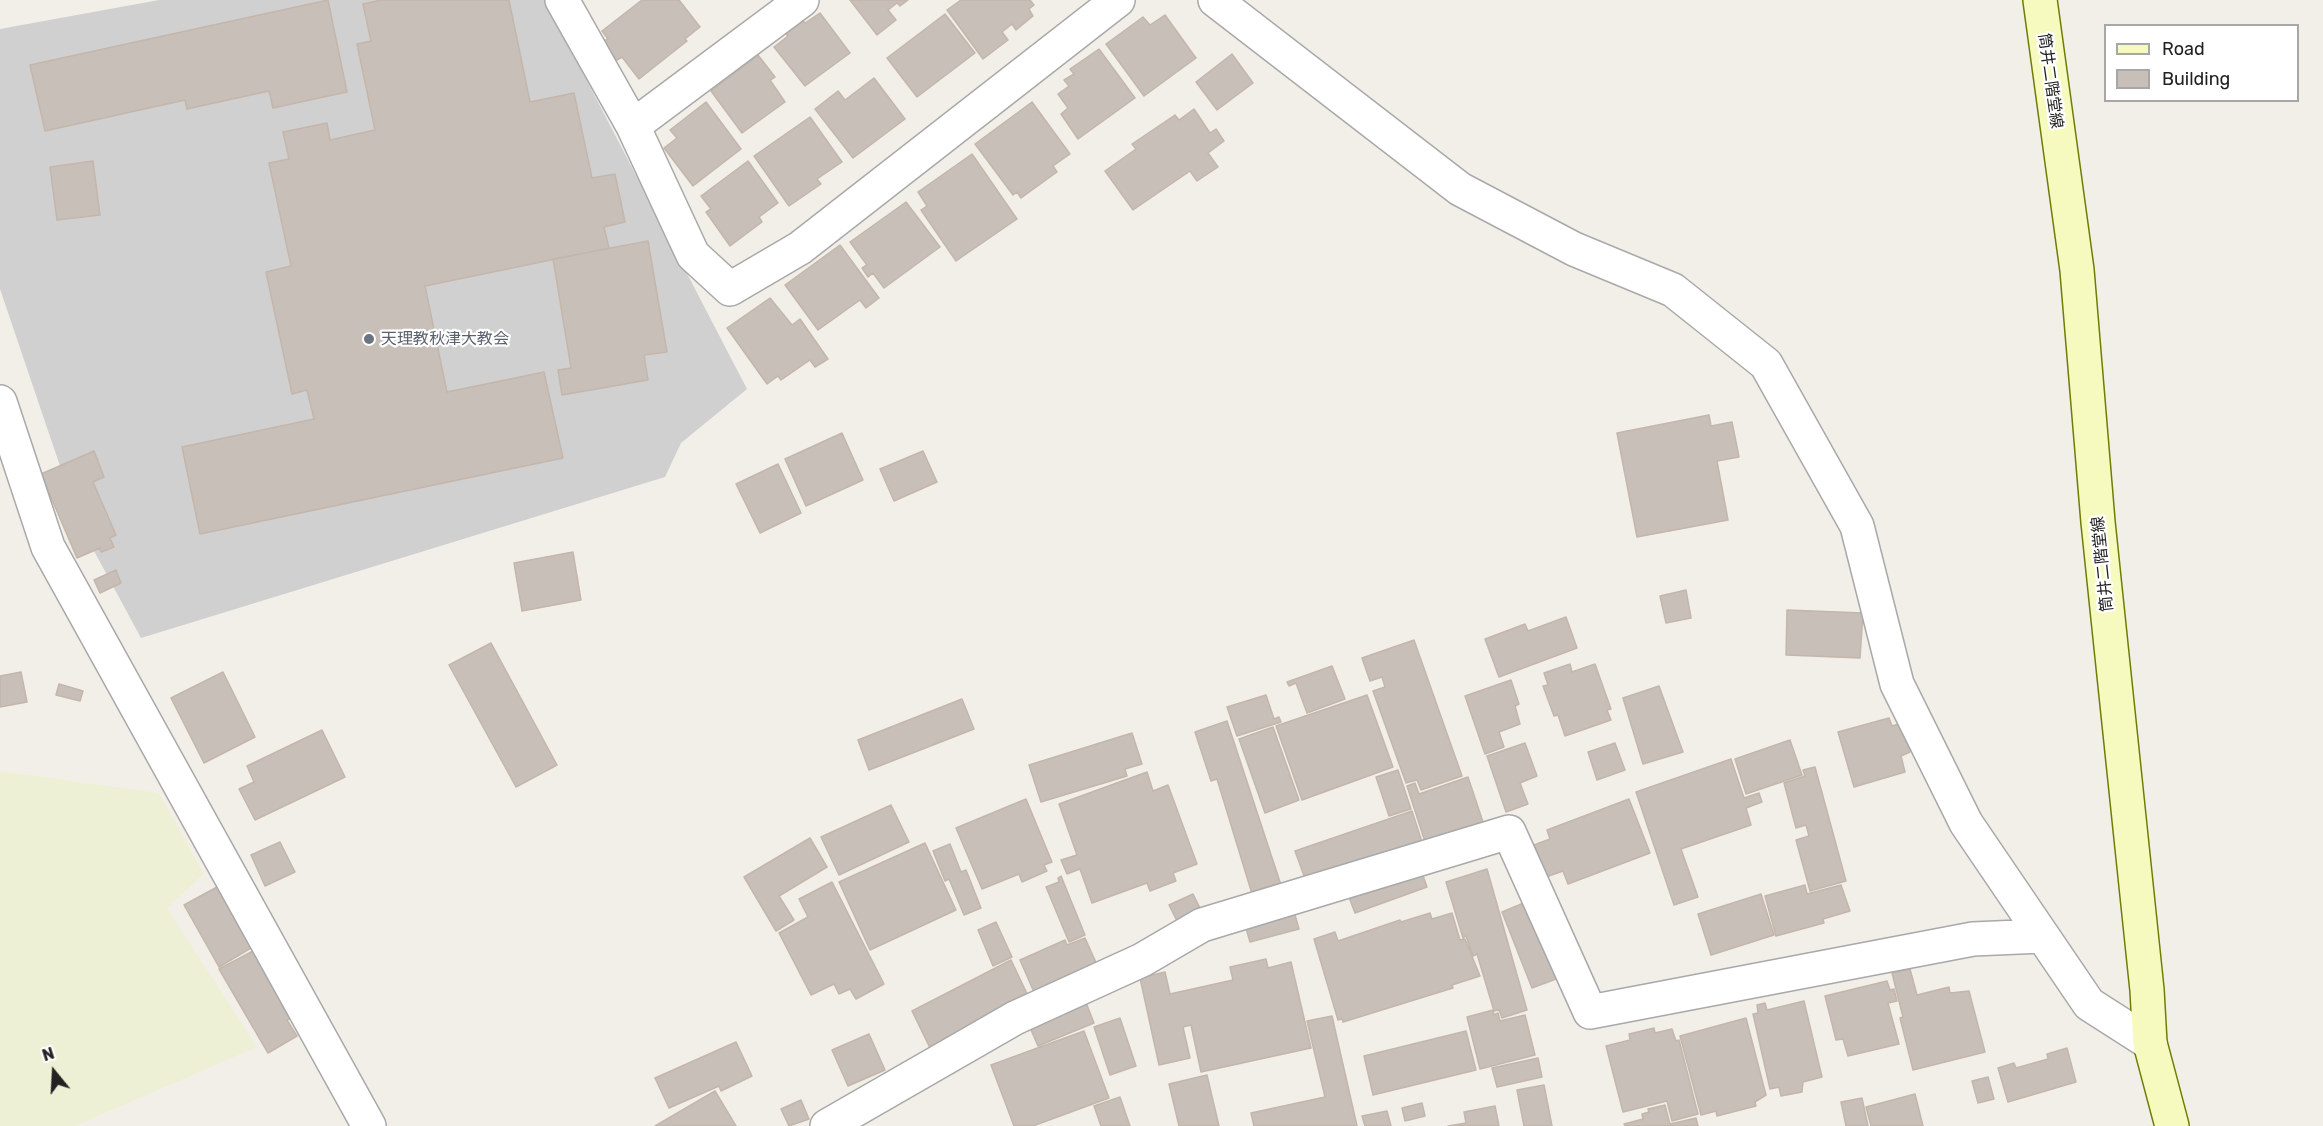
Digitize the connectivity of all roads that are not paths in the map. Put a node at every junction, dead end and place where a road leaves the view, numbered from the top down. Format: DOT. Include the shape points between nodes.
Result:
graph roads {
  1 [pos="562,0"];
  2 [pos="802,0"];
  3 [pos="1118,0"];
  4 [pos="1215,0"];
  5 [pos="2040,0"];
  6 [pos="633,126"];
  7 [pos="0,402"];
  8 [pos="2042,936"];
  9 [pos="2150,1043"];
  10 [pos="369,1126"];
  11 [pos="827,1126"];
  12 [pos="2172,1126"];
  1 -- 6 [label="street"];
  2 -- 6 [label="street"];
  3 -- 6 [label="street" via="800,248 730,289 693,255"];
  4 -- 8 [label="street" via="1460,189 1574,249 1673,290 1766,364 1857,526 1897,684 1966,823"];
  5 -- 9 [label="main road, 筒井二階堂線" via="2076,270"];
  7 -- 10 [label="street" via="48,547"];
  8 -- 9 [label="street" via="2089,1004"];
  8 -- 11 [label="street" via="1973,939 1590,1012 1509,832 1203,925 1142,960 1015,1018"];
  9 -- 12 [label="main road, 筒井二階堂線"];
}
